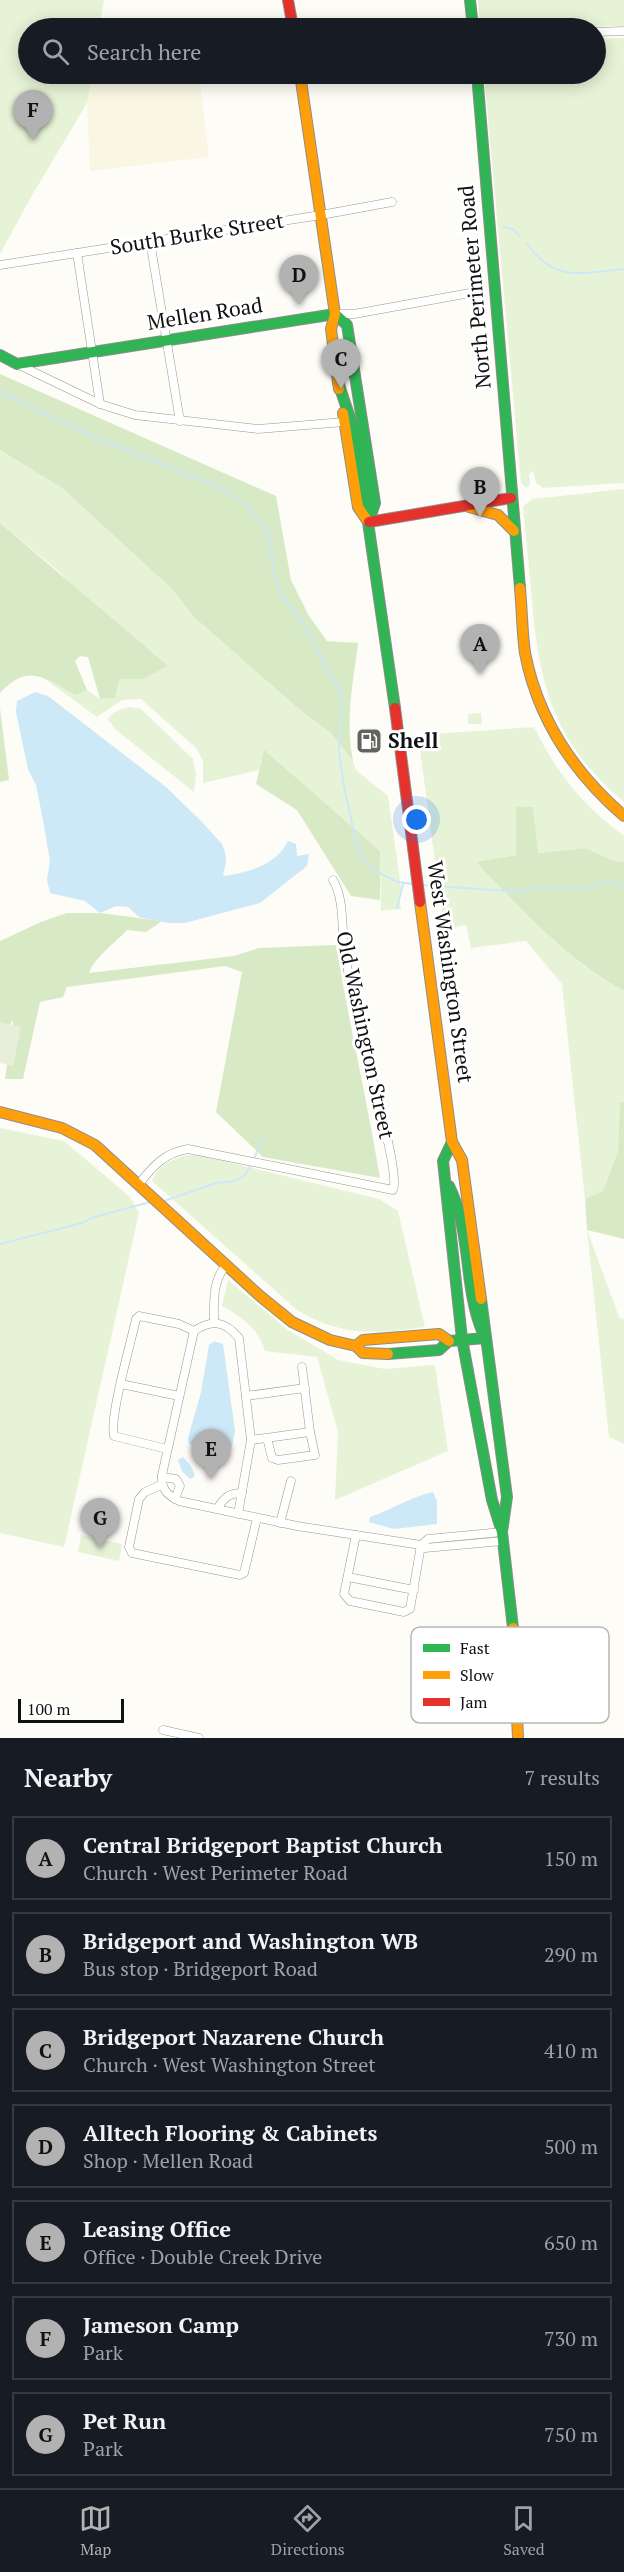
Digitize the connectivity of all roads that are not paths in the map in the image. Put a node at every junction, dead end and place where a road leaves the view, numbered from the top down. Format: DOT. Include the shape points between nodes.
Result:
graph roads {
  1 [pos="288,0"];
  2 [pos="470,0"];
  3 [pos="291,18"];
  4 [pos="472,18"];
  5 [pos="624,31"];
  6 [pos="606,32"];
  7 [pos="301,84"];
  8 [pos="478,84"];
  9 [pos="392,202"];
  10 [pos="321,215"];
  11 [pos="150,241"];
  12 [pos="77,253"];
  13 [pos="0,265"];
  14 [pos="470,293"];
  15 [pos="336,314"];
  16 [pos="167,340"];
  17 [pos="92,351"];
  18 [pos="0,355"];
  19 [pos="17,364"];
  20 [pos="338,382"];
  21 [pos="100,404"];
  22 [pos="180,421"];
  23 [pos="344,422"];
  24 [pos="511,498"];
  25 [pos="463,506"];
  26 [pos="369,522"];
  27 [pos="514,531"];
  28 [pos="624,816"];
  29 [pos="333,880"];
  30 [pos="0,1112"];
  31 [pos="452,1142"];
  32 [pos="445,1180"];
  33 [pos="139,1184"];
  34 [pos="226,1265"];
  35 [pos="213,1323"];
  36 [pos="194,1330"];
  37 [pos="486,1338"];
  38 [pos="462,1339"];
  39 [pos="302,1367"];
  40 [pos="122,1384"];
  41 [pos="305,1388"];
  42 [pos="179,1396"];
  43 [pos="246,1396"];
  44 [pos="310,1432"];
  45 [pos="267,1438"];
  46 [pos="251,1440"];
  47 [pos="167,1449"];
  48 [pos="488,1475"];
  49 [pos="161,1481"];
  50 [pos="291,1481"];
  51 [pos="242,1493"];
  52 [pos="507,1497"];
  53 [pos="175,1499"];
  54 [pos="217,1509"];
  55 [pos="238,1514"];
  56 [pos="257,1518"];
  57 [pos="280,1523"];
  58 [pos="356,1535"];
  59 [pos="503,1537"];
  60 [pos="421,1545"];
  61 [pos="348,1577"];
  62 [pos="414,1590"];
  63 [pos="513,1627"];
  64 [pos="517,1723"];
  65 [pos="163,1730"];
  66 [pos="199,1738"];
  67 [pos="518,1738"];
  1 -- 3 [label="main road"];
  2 -- 4 [label="main road"];
  5 -- 6 [label="street"];
  7 -- 10 [label="main road, West Washington Street"];
  8 -- 24 [label="main road, North Perimeter Road"];
  9 -- 10 [label="street, South Burke Street"];
  10 -- 11 [label="street, South Burke Street"];
  10 -- 15 [label="main road, West Washington Street"];
  11 -- 12 [label="street, South Burke Street"];
  11 -- 16 [label="street"];
  12 -- 13 [label="street, South Burke Street"];
  12 -- 17 [label="street"];
  14 -- 15 [label="street, Mellen Road"];
  15 -- 16 [label="main road, Mellen Road"];
  15 -- 20 [label="main road, West Washington Street" via="331,329"];
  15 -- 26 [label="main road, West Washington Street" via="347,325 357,386 375,503"];
  16 -- 17 [label="main road, Mellen Road"];
  16 -- 22 [label="street"];
  17 -- 19 [label="main road, Mellen Road"];
  17 -- 21 [label="street"];
  18 -- 19 [label="main road"];
  19 -- 21 [label="street"];
  20 -- 23 [label="main road, West Washington Street"];
  20 -- 26 [label="main road" via="355,433"];
  21 -- 22 [label="street" via="135,415"];
  22 -- 23 [label="street" via="271,429"];
  23 -- 26 [label="main road, West Washington Street" via="358,507"];
  24 -- 25 [label="main road"];
  24 -- 27 [label="main road, North Perimeter Road"];
  25 -- 26 [label="main road"];
  25 -- 27 [label="main road" via="498,514"];
  26 -- 31 [label="main road, West Washington Street"];
  27 -- 28 [label="main road, North Perimeter Road" via="525,651 534,693 552,735 575,770"];
  29 -- 33 [label="street, Old Washington Street" via="339,890 343,941 356,1012 391,1158 393,1190 196,1149 180,1150 156,1162"];
  30 -- 33 [label="main road" via="50,1123 78,1135"];
  31 -- 32 [label="main road, West Washington Street" via="443,1161"];
  31 -- 37 [label="main road, West Washington Street" via="462,1160"];
  32 -- 37 [label="main road" via="454,1193 463,1227 474,1316"];
  32 -- 38 [label="main road, West Washington Street"];
  33 -- 34 [label="main road"];
  34 -- 35 [label="street" via="217,1278"];
  34 -- 38 [label="main road" via="292,1322 330,1340 356,1346 363,1340 439,1334 449,1341"];
  35 -- 36 [label="street"];
  35 -- 43 [label="street" via="230,1327 239,1338"];
  36 -- 40 [label="street" via="139,1316"];
  36 -- 42 [label="street"];
  37 -- 38 [label="main road"];
  37 -- 52 [label="main road, West Washington Street"];
  38 -- 48 [label="main road, West Washington Street"];
  38 -- 52 [label="main road" via="472,1361 491,1464"];
  39 -- 41 [label="street"];
  40 -- 42 [label="street"];
  40 -- 47 [label="street" via="112,1428 114,1436"];
  41 -- 43 [label="street"];
  41 -- 44 [label="street"];
  42 -- 47 [label="street"];
  43 -- 46 [label="street"];
  44 -- 45 [label="street"];
  44 -- 45 [label="street" via="315,1455 272,1458"];
  45 -- 46 [label="street"];
  46 -- 51 [label="street"];
  47 -- 49 [label="street"];
  48 -- 52 [label="main road" via="498,1495"];
  48 -- 59 [label="main road, West Washington Street"];
  49 -- 53 [label="street" via="168,1496"];
  49 -- 53 [label="street" via="176,1479 180,1486"];
  49 -- 56 [label="street" via="139,1499 129,1547 132,1552 240,1575 244,1573"];
  50 -- 57 [label="street"];
  51 -- 54 [label="street" via="230,1493"];
  51 -- 55 [label="street"];
  52 -- 59 [label="main road, West Washington Street"];
  53 -- 54 [label="street"];
  54 -- 55 [label="street"];
  55 -- 56 [label="street"];
  56 -- 57 [label="street"];
  57 -- 58 [label="street"];
  58 -- 60 [label="street"];
  58 -- 61 [label="street"];
  59 -- 60 [label="street" via="438,1543 425,1548"];
  59 -- 63 [label="main road, West Washington Street"];
  60 -- 62 [label="street"];
  61 -- 62 [label="street"];
  61 -- 62 [label="street" via="344,1594 350,1601 404,1612 410,1609"];
  64 -- 67 [label="main road, West Washington Street"];
  65 -- 66 [label="street"];
}
